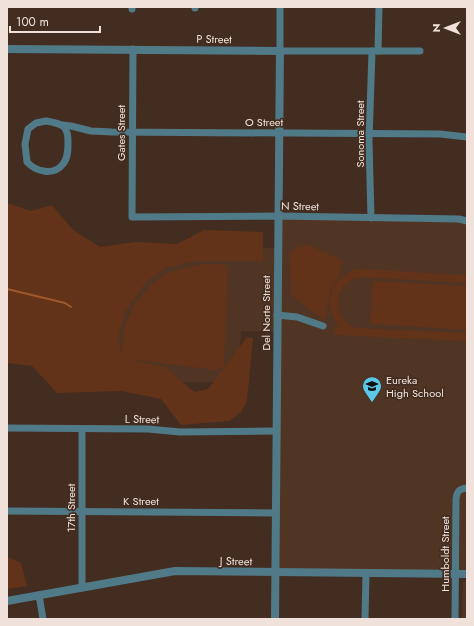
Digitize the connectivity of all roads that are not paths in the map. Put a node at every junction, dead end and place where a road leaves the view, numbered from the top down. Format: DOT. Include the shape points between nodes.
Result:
graph roads {
  1 [pos="280,7"];
  2 [pos="379,7"];
  3 [pos="7,49"];
  4 [pos="133,49"];
  5 [pos="280,51"];
  6 [pos="375,51"];
  7 [pos="420,51"];
  8 [pos="62,125"];
  9 [pos="132,132"];
  10 [pos="279,133"];
  11 [pos="369,134"];
  12 [pos="467,137"];
  13 [pos="278,216"];
  14 [pos="132,217"];
  15 [pos="371,218"];
  16 [pos="467,220"];
  17 [pos="277,315"];
  18 [pos="323,326"];
  19 [pos="7,428"];
  20 [pos="82,429"];
  21 [pos="276,431"];
  22 [pos="467,488"];
  23 [pos="7,511"];
  24 [pos="82,512"];
  25 [pos="276,514"];
  26 [pos="275,572"];
  27 [pos="366,574"];
  28 [pos="456,574"];
  29 [pos="467,574"];
  30 [pos="82,588"];
  31 [pos="39,595"];
  32 [pos="7,601"];
  33 [pos="43,619"];
  34 [pos="275,619"];
  35 [pos="365,619"];
  36 [pos="455,619"];
  1 -- 5 [label="street, Del Norte Street"];
  2 -- 6 [label="street, Sonoma Street"];
  3 -- 4 [label="street, P Street"];
  4 -- 5 [label="street, P Street"];
  4 -- 9 [label="street, Gates Street"];
  5 -- 6 [label="street, P Street"];
  5 -- 10 [label="street, Del Norte Street"];
  6 -- 7 [label="street, P Street"];
  6 -- 11 [label="street, Sonoma Street"];
  8 -- 8 [label="street" via="68,138 64,164 52,171 34,168 26,158 28,129 36,123 46,121"];
  8 -- 9 [label="street, O Street" via="92,131"];
  9 -- 10 [label="street, O Street"];
  9 -- 14 [label="street, Gates Street"];
  10 -- 11 [label="street, O Street"];
  10 -- 13 [label="street, Del Norte Street"];
  11 -- 12 [label="street, O Street" via="440,134"];
  11 -- 15 [label="street, Sonoma Street"];
  13 -- 14 [label="street, N Street"];
  13 -- 15 [label="street, N Street"];
  13 -- 17 [label="street, Del Norte Street"];
  15 -- 16 [label="street, N Street"];
  17 -- 18 [label="street"];
  17 -- 21 [label="street, Del Norte Street"];
  19 -- 20 [label="street, L Street"];
  20 -- 21 [label="street, L Street"];
  20 -- 24 [label="street, 17th Street"];
  21 -- 25 [label="street, Del Norte Street"];
  22 -- 28 [label="street, Humboldt Street" via="459,490 456,498"];
  23 -- 24 [label="street, K Street"];
  24 -- 25 [label="street, K Street"];
  24 -- 30 [label="street, 17th Street"];
  25 -- 26 [label="street, Del Norte Street"];
  26 -- 27 [label="street, J Street"];
  26 -- 30 [label="street, J Street" via="175,571"];
  26 -- 34 [label="street, Del Norte Street"];
  27 -- 28 [label="street, J Street"];
  27 -- 35 [label="street"];
  28 -- 29 [label="street, J Street"];
  28 -- 36 [label="street, Humboldt Street"];
  30 -- 31 [label="street, J Street"];
  31 -- 32 [label="street, J Street"];
  31 -- 33 [label="street"];
}
